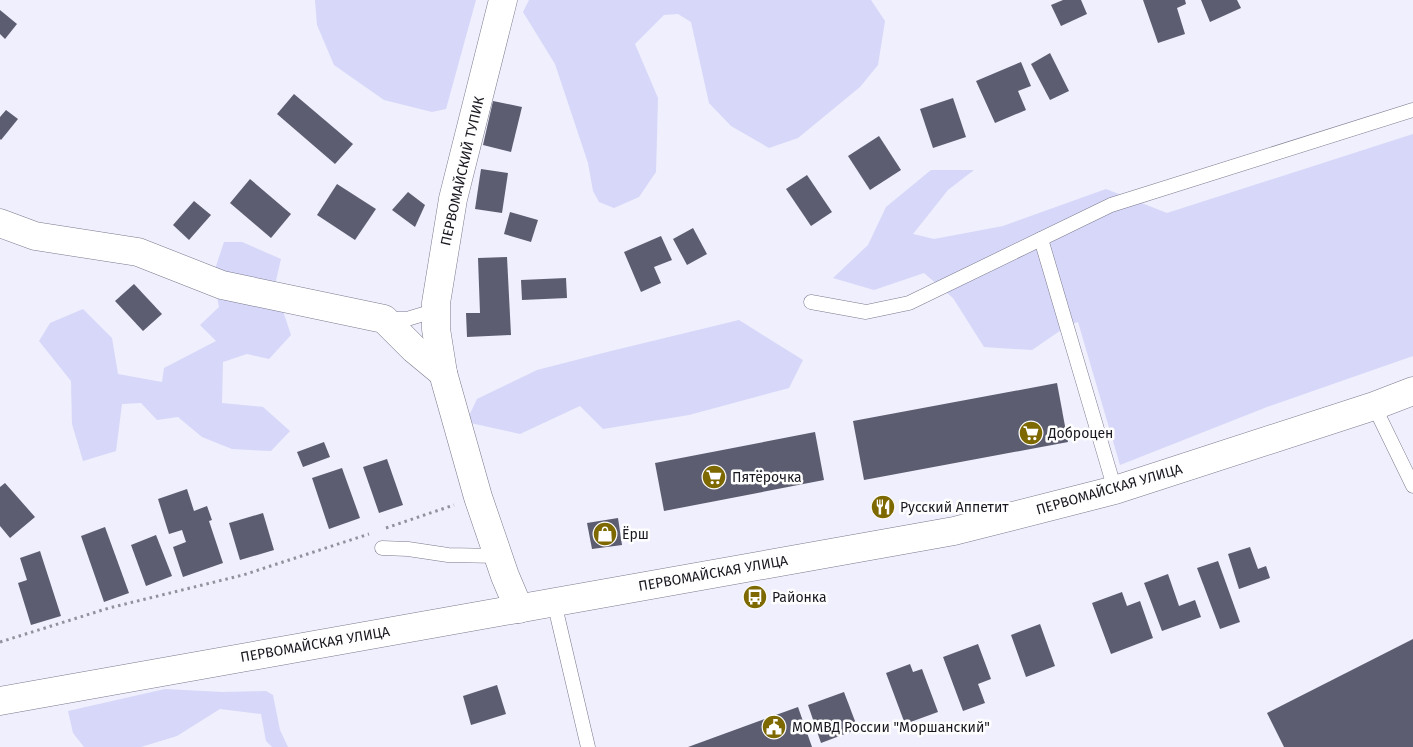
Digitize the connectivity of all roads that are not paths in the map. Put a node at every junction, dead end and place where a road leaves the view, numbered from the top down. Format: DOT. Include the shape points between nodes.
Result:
graph roads {
  1 [pos="503,0"];
  2 [pos="1413,110"];
  3 [pos="0,224"];
  4 [pos="1042,239"];
  5 [pos="811,302"];
  6 [pos="436,303"];
  7 [pos="384,319"];
  8 [pos="443,373"];
  9 [pos="1413,391"];
  10 [pos="1374,406"];
  11 [pos="1413,486"];
  12 [pos="1116,490"];
  13 [pos="382,548"];
  14 [pos="498,556"];
  15 [pos="554,602"];
  16 [pos="519,609"];
  17 [pos="0,700"];
  18 [pos="588,747"];
  1 -- 6 [label="main road, ПЕРВОМАЙСКИЙ ТУПИК" via="453,199"];
  2 -- 4 [label="lane" via="1111,205"];
  3 -- 7 [label="main road" via="35,236 138,252 222,285"];
  4 -- 5 [label="lane" via="909,303 866,312"];
  4 -- 12 [label="lane"];
  6 -- 7 [label="lane" via="427,313 407,319"];
  6 -- 8 [label="main road, ПЕРВОМАЙСКИЙ ТУПИК" via="436,329"];
  7 -- 8 [label="main road"];
  8 -- 14 [label="main road, ПЕРВОМАЙСКИЙ ТУПИК"];
  9 -- 10 [label="main road, ПЕРВОМАЙСКАЯ УЛИЦА"];
  10 -- 11 [label="lane"];
  10 -- 12 [label="main road, ПЕРВОМАЙСКАЯ УЛИЦА"];
  12 -- 15 [label="main road, ПЕРВОМАЙСКАЯ УЛИЦА" via="954,531"];
  13 -- 14 [label="lane"];
  14 -- 16 [label="main road, ПЕРВОМАЙСКИЙ ТУПИК"];
  15 -- 16 [label="main road, ПЕРВОМАЙСКАЯ УЛИЦА"];
  15 -- 18 [label="lane"];
  16 -- 17 [label="main road, ПЕРВОМАЙСКАЯ УЛИЦА"];
}
